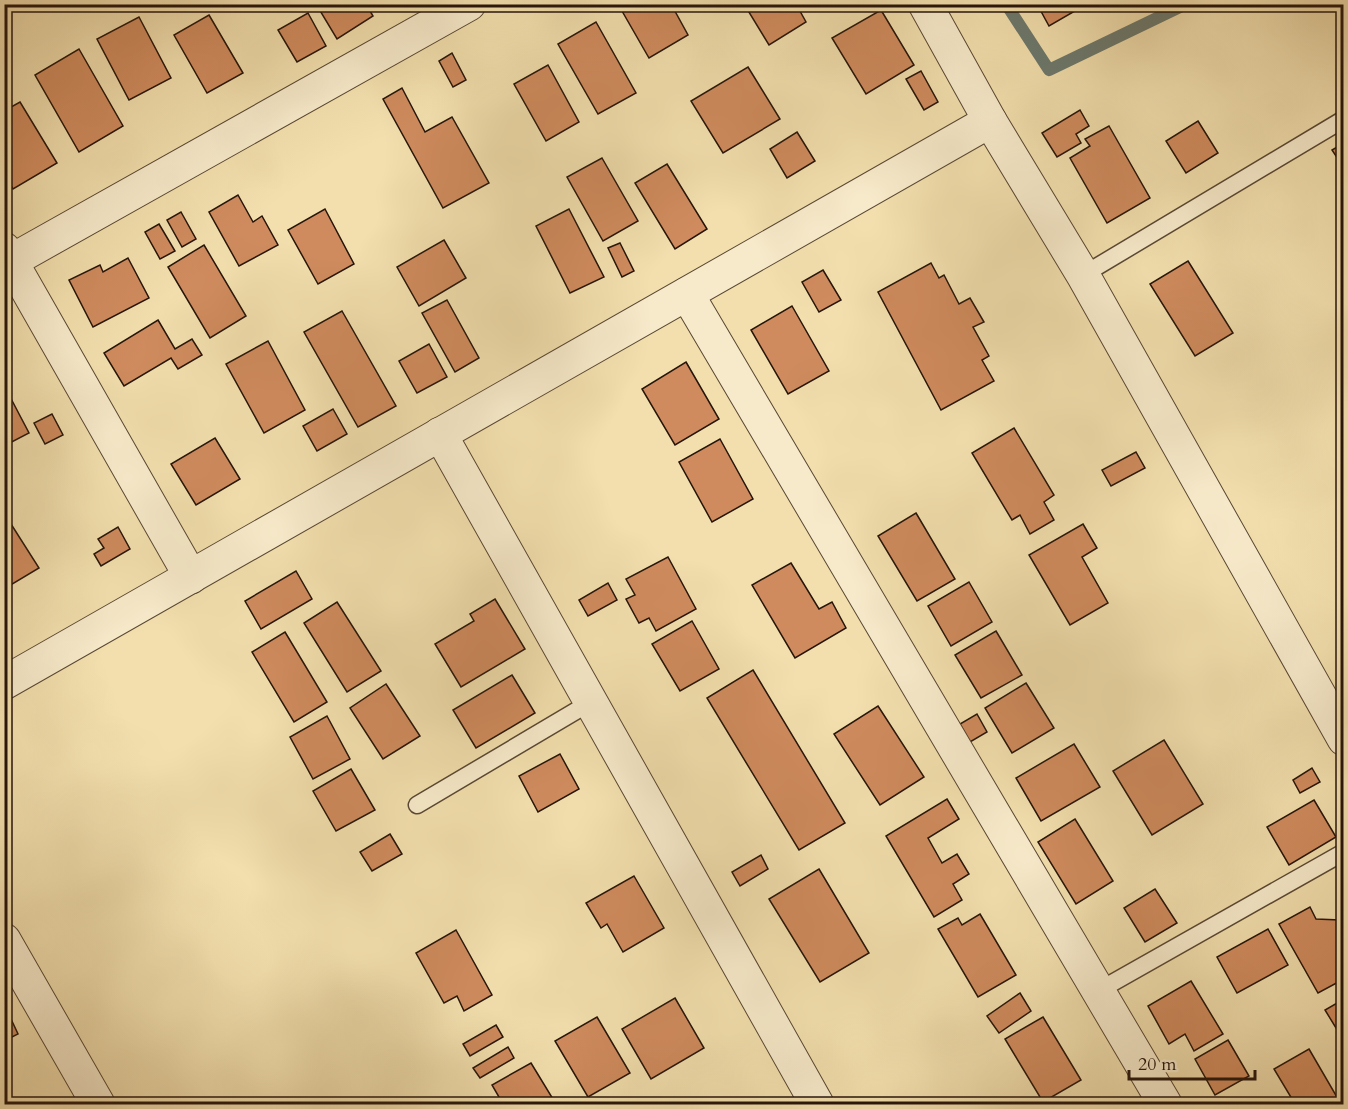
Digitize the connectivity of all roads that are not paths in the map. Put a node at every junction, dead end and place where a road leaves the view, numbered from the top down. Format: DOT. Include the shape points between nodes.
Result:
graph roads {
  1 [pos="469,4"];
  2 [pos="925,4"];
  3 [pos="1344,119"];
  4 [pos="990,121"];
  5 [pos="7,259"];
  6 [pos="1083,275"];
  7 [pos="687,294"];
  8 [pos="440,434"];
  9 [pos="191,577"];
  10 [pos="4,683"];
  11 [pos="591,702"];
  12 [pos="1344,739"];
  13 [pos="417,805"];
  14 [pos="1344,852"];
  15 [pos="4,940"];
  16 [pos="1098,991"];
  17 [pos="98,1104"];
  18 [pos="817,1104"];
  19 [pos="1165,1104"];
  1 -- 5 [label="street"];
  2 -- 4 [label="street"];
  3 -- 6 [label="lane"];
  4 -- 6 [label="street"];
  4 -- 7 [label="street"];
  5 -- 9 [label="street"];
  6 -- 12 [label="street"];
  7 -- 8 [label="street"];
  7 -- 16 [label="street"];
  8 -- 9 [label="street"];
  8 -- 11 [label="street"];
  9 -- 10 [label="street"];
  11 -- 13 [label="lane"];
  11 -- 18 [label="street"];
  14 -- 16 [label="lane"];
  15 -- 17 [label="street"];
  16 -- 19 [label="street"];
}
